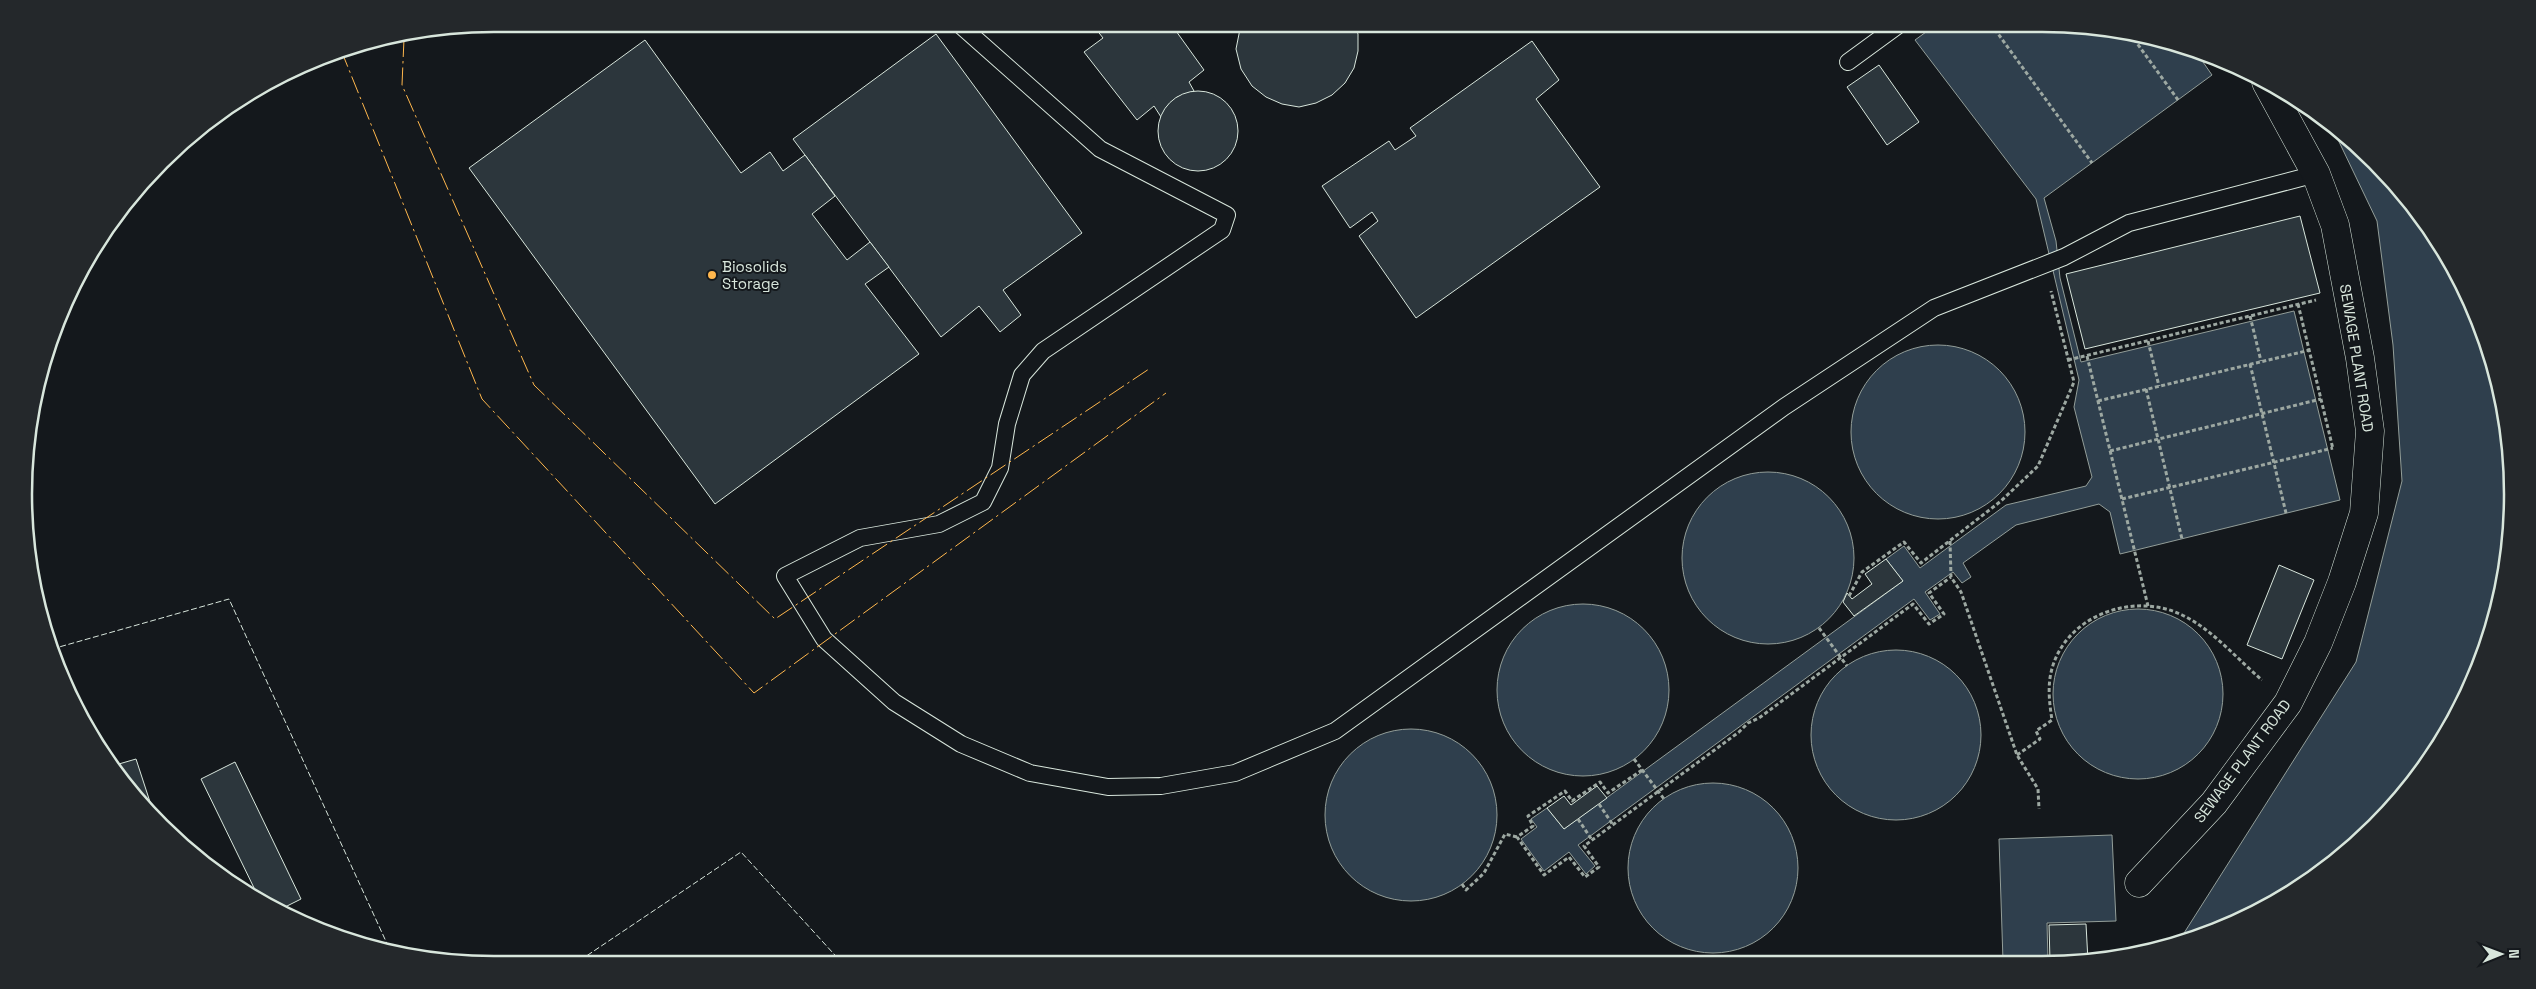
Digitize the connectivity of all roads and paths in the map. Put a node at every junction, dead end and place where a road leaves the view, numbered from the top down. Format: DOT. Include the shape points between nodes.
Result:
graph roads {
  1 [pos="968,32"];
  2 [pos="1889,32"];
  3 [pos="1997,32"];
  4 [pos="2136,42"];
  5 [pos="1848,62"];
  6 [pos="2273,94"];
  7 [pos="2178,100"];
  8 [pos="2092,163"];
  9 [pos="2316,174"];
  10 [pos="2047,263"];
  11 [pos="2347,292"];
  12 [pos="2298,304"];
  13 [pos="2250,316"];
  14 [pos="2148,341"];
  15 [pos="2310,350"];
  16 [pos="2086,356"];
  17 [pos="2068,360"];
  18 [pos="2261,361"];
  19 [pos="2250,364"];
  20 [pos="2159,386"];
  21 [pos="2146,389"];
  22 [pos="2321,399"];
  23 [pos="2098,401"];
  24 [pos="2262,413"];
  25 [pos="2158,439"];
  26 [pos="2333,448"];
  27 [pos="2110,450"];
  28 [pos="2336,458"];
  29 [pos="2274,462"];
  30 [pos="2170,487"];
  31 [pos="2122,499"];
  32 [pos="2286,513"];
  33 [pos="2182,539"];
  34 [pos="1950,540"];
  35 [pos="1951,577"];
  36 [pos="1849,596"];
  37 [pos="2148,606"];
  38 [pos="1819,628"];
  39 [pos="1840,657"];
  40 [pos="1847,666"];
  41 [pos="2288,703"];
  42 [pos="2017,755"];
  43 [pos="1634,759"];
  44 [pos="1642,770"];
  45 [pos="1658,792"];
  46 [pos="1664,799"];
  47 [pos="1599,804"];
  48 [pos="2039,809"];
  49 [pos="1578,819"];
  50 [pos="1613,825"];
  51 [pos="1517,837"];
  52 [pos="1592,840"];
  53 [pos="2140,883"];
  54 [pos="1462,884"];
  1 -- 10 [label="lane" via="1100,149 1227,215 1222,230 1042,351 1022,375 1007,424 1000,468 983,502 939,524 860,538 785,576 824,639 894,702 961,744 1030,773 1108,787 1161,786 1235,774 1335,731 1784,407 1934,308"];
  2 -- 5 [label="lane"];
  3 -- 8 [label="path"];
  4 -- 7 [label="path"];
  6 -- 9 [label="street, SEWAGE PLANT ROAD"];
  9 -- 10 [label="lane" via="2129,223"];
  9 -- 11 [label="street, SEWAGE PLANT ROAD" via="2335,225"];
  10 -- 17 [label="path" via="2048,282"];
  11 -- 12 [label="path"];
  11 -- 41 [label="street, SEWAGE PLANT ROAD" via="2370,431 2364,514 2318,643"];
  12 -- 13 [label="path"];
  12 -- 15 [label="path"];
  13 -- 14 [label="path"];
  13 -- 18 [label="path"];
  14 -- 16 [label="path"];
  14 -- 20 [label="path"];
  15 -- 18 [label="path"];
  15 -- 22 [label="path"];
  16 -- 17 [label="path"];
  16 -- 23 [label="path"];
  17 -- 34 [label="path" via="2074,382 2038,466 2001,501"];
  18 -- 19 [label="path"];
  19 -- 20 [label="path"];
  19 -- 24 [label="path"];
  20 -- 21 [label="path"];
  21 -- 23 [label="path"];
  21 -- 25 [label="path"];
  22 -- 24 [label="path"];
  22 -- 26 [label="path"];
  23 -- 27 [label="path"];
  24 -- 25 [label="path"];
  24 -- 29 [label="path"];
  25 -- 27 [label="path"];
  25 -- 30 [label="path"];
  26 -- 28 [label="path"];
  26 -- 29 [label="path"];
  27 -- 31 [label="path"];
  29 -- 30 [label="path"];
  29 -- 32 [label="path"];
  30 -- 31 [label="path"];
  30 -- 33 [label="path"];
  31 -- 37 [label="path"];
  34 -- 35 [label="path"];
  34 -- 36 [label="path" via="1921,563 1904,542 1862,572"];
  35 -- 39 [label="path" via="1929,593 1944,614 1929,624 1913,604"];
  35 -- 42 [label="path" via="1961,592"];
  37 -- 41 [label="path" via="2165,608 2196,623"];
  37 -- 42 [label="path" via="2128,606 2104,612 2068,639 2050,678 2052,720 2036,731 2040,739"];
  38 -- 39 [label="path"];
  39 -- 40 [label="path"];
  39 -- 45 [label="path"];
  41 -- 53 [label="street, SEWAGE PLANT ROAD" via="2214,803"];
  42 -- 48 [label="path" via="2038,789"];
  43 -- 44 [label="path"];
  44 -- 45 [label="path"];
  44 -- 51 [label="path" via="1608,793 1600,782 1572,801 1565,791 1528,816 1533,826"];
  45 -- 46 [label="path"];
  45 -- 50 [label="path"];
  47 -- 50 [label="path"];
  49 -- 52 [label="path"];
  50 -- 52 [label="path"];
  51 -- 52 [label="path" via="1544,874 1569,857 1585,877 1599,867 1584,846"];
  51 -- 54 [label="path" via="1505,834 1484,873 1466,890"];
}
